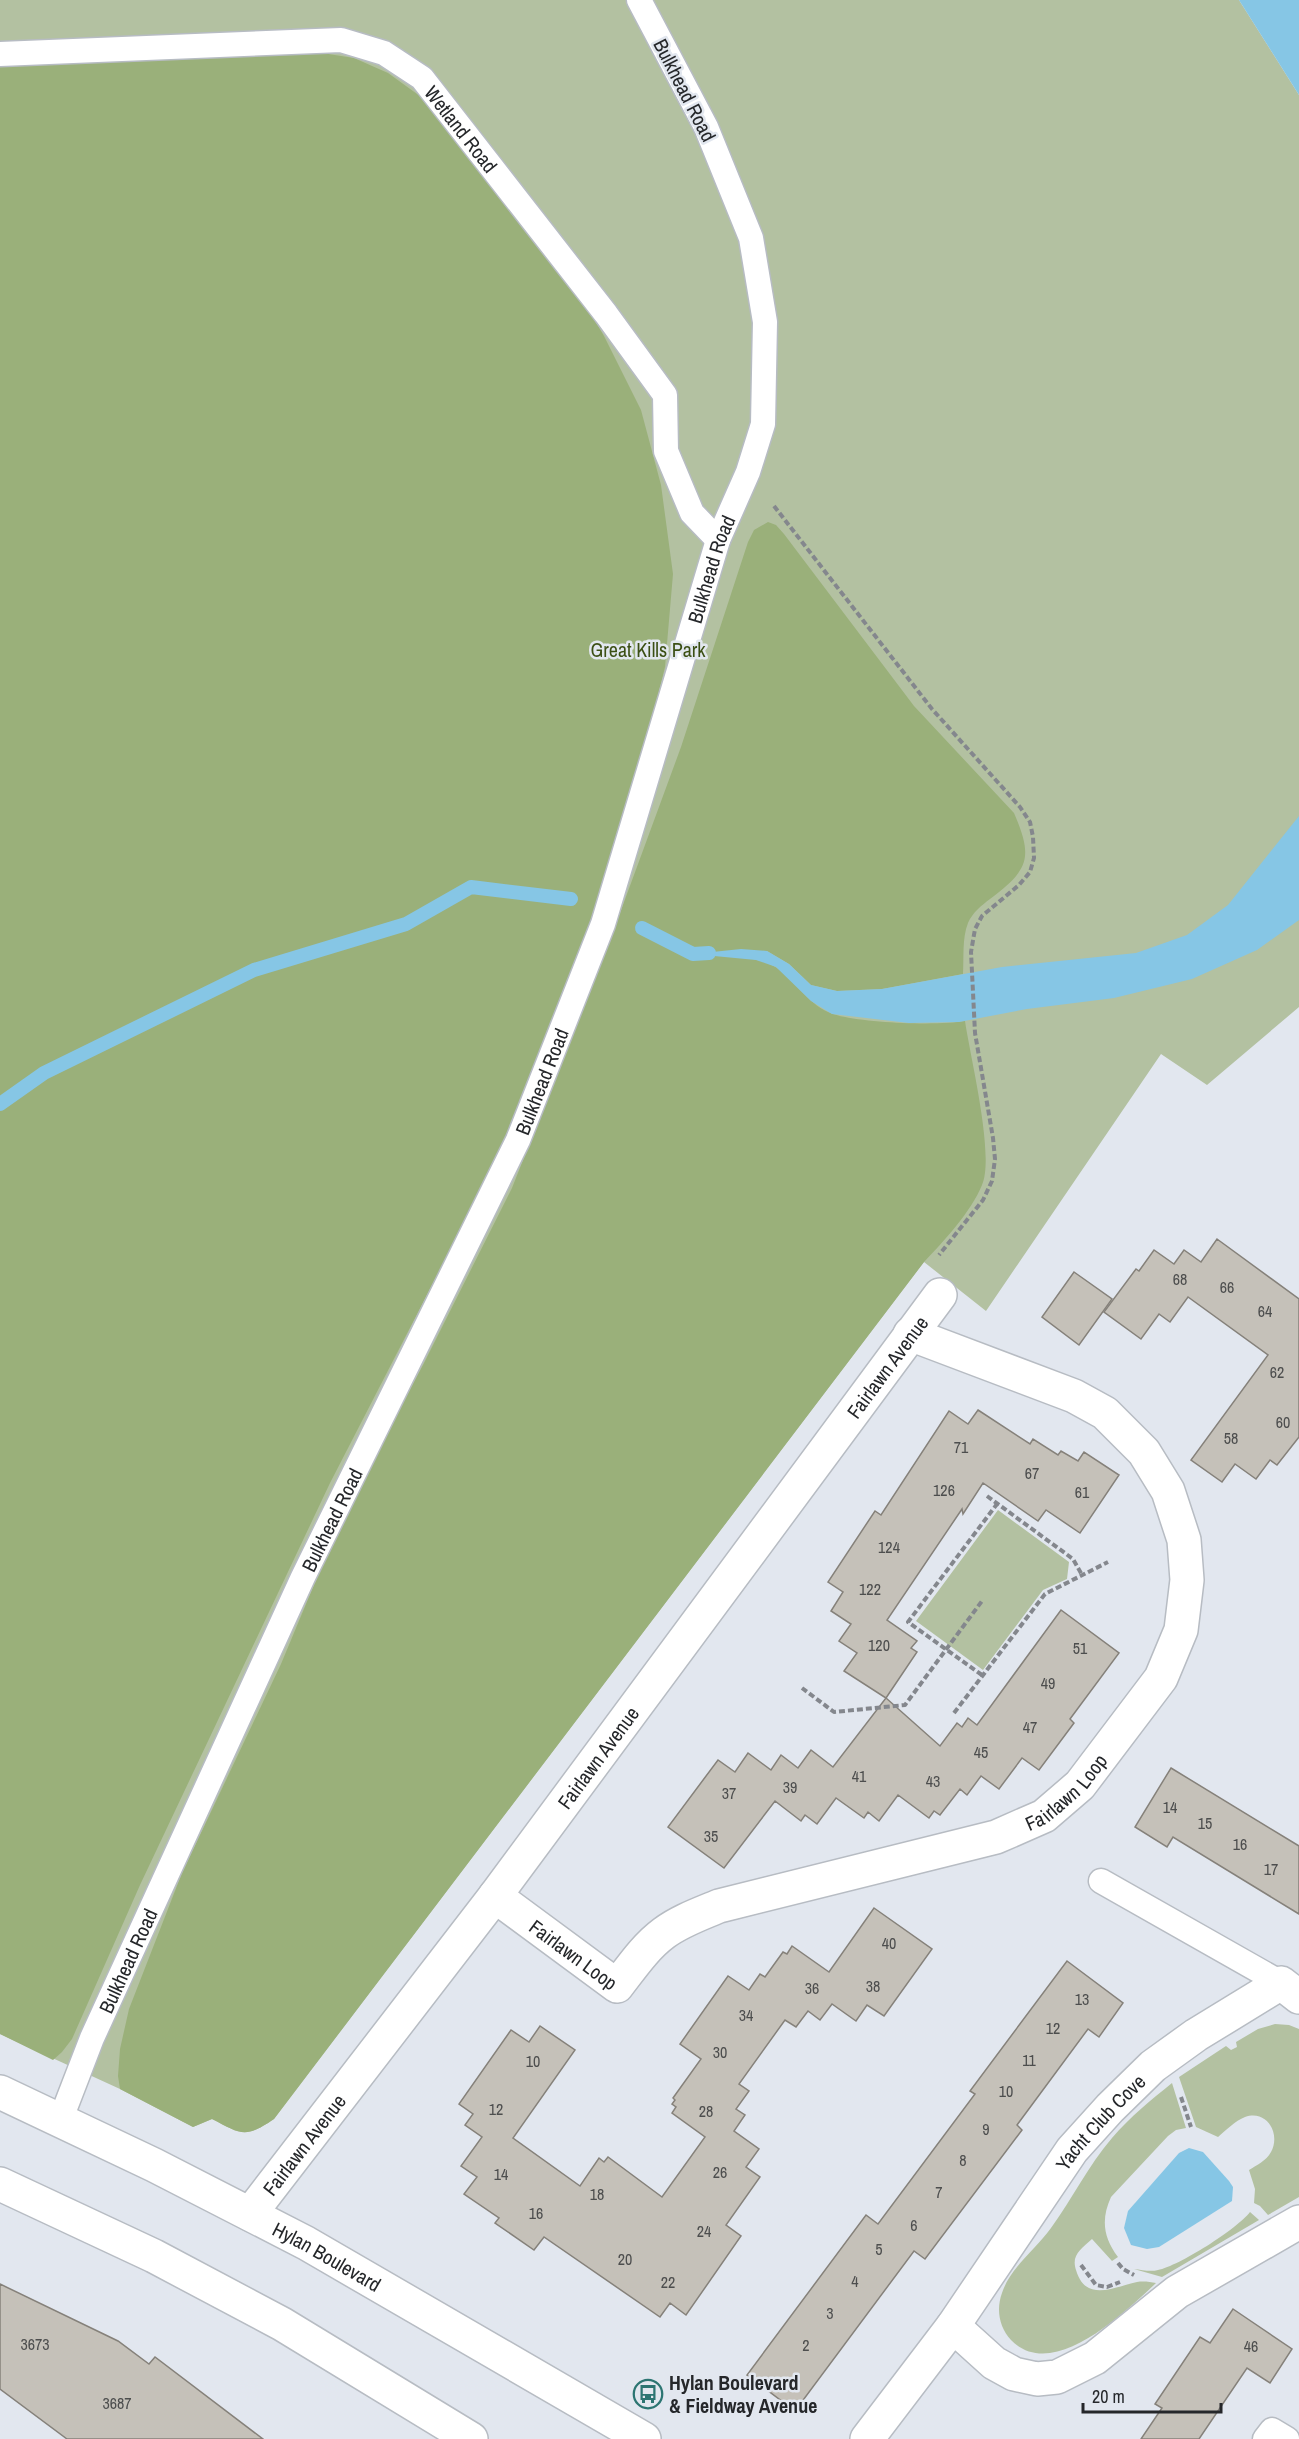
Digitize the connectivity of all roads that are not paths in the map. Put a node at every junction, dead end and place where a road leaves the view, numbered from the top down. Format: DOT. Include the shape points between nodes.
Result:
graph roads {
  1 [pos="639,0"];
  2 [pos="0,54"];
  3 [pos="718,540"];
  4 [pos="939,1294"];
  5 [pos="910,1334"];
  6 [pos="1101,1881"];
  7 [pos="495,1896"];
  8 [pos="1290,1990"];
  9 [pos="0,2092"];
  10 [pos="60,2121"];
  11 [pos="0,2184"];
  12 [pos="250,2214"];
  13 [pos="1299,2222"];
  14 [pos="953,2326"];
  15 [pos="471,2439"];
  16 [pos="644,2439"];
  17 [pos="867,2439"];
  18 [pos="1265,2439"];
  19 [pos="1287,2439"];
  1 -- 3 [label="lane, Bulkhead Road" via="706,127 751,238 765,322 763,424 748,472"];
  2 -- 3 [label="lane, Wetland Road" via="341,40 384,52 422,78 665,395 666,451 692,513"];
  3 -- 10 [label="lane, Bulkhead Road" via="603,924 518,1140 303,1577 97,2027"];
  4 -- 5 [label="street, Fairlawn Avenue"];
  5 -- 7 [label="street, Fairlawn Avenue"];
  5 -- 7 [label="street, Fairlawn Loop" via="1074,1396 1105,1413 1144,1452 1168,1491 1184,1540 1187,1580 1181,1630 1161,1678 1080,1785 1044,1816 996,1837 719,1906 663,1934 617,1986"];
  6 -- 8 [label="lane"];
  7 -- 12 [label="street, Fairlawn Avenue"];
  8 -- 14 [label="street, Yacht Club Cove" via="1196,2035 1153,2066 1110,2108 1072,2150"];
  9 -- 10 [label="street, Hylan Boulevard"];
  10 -- 12 [label="street, Hylan Boulevard"];
  11 -- 15 [label="street" via="154,2256 251,2307"];
  12 -- 16 [label="street, Hylan Boulevard"];
  13 -- 14 [label="street" via="1177,2292 1095,2358 1057,2377 1037,2379 1014,2374 994,2363"];
  14 -- 17 [label="street, Yacht Club Cove"];
  18 -- 19 [label="lane" via="1272,2430"];
}
